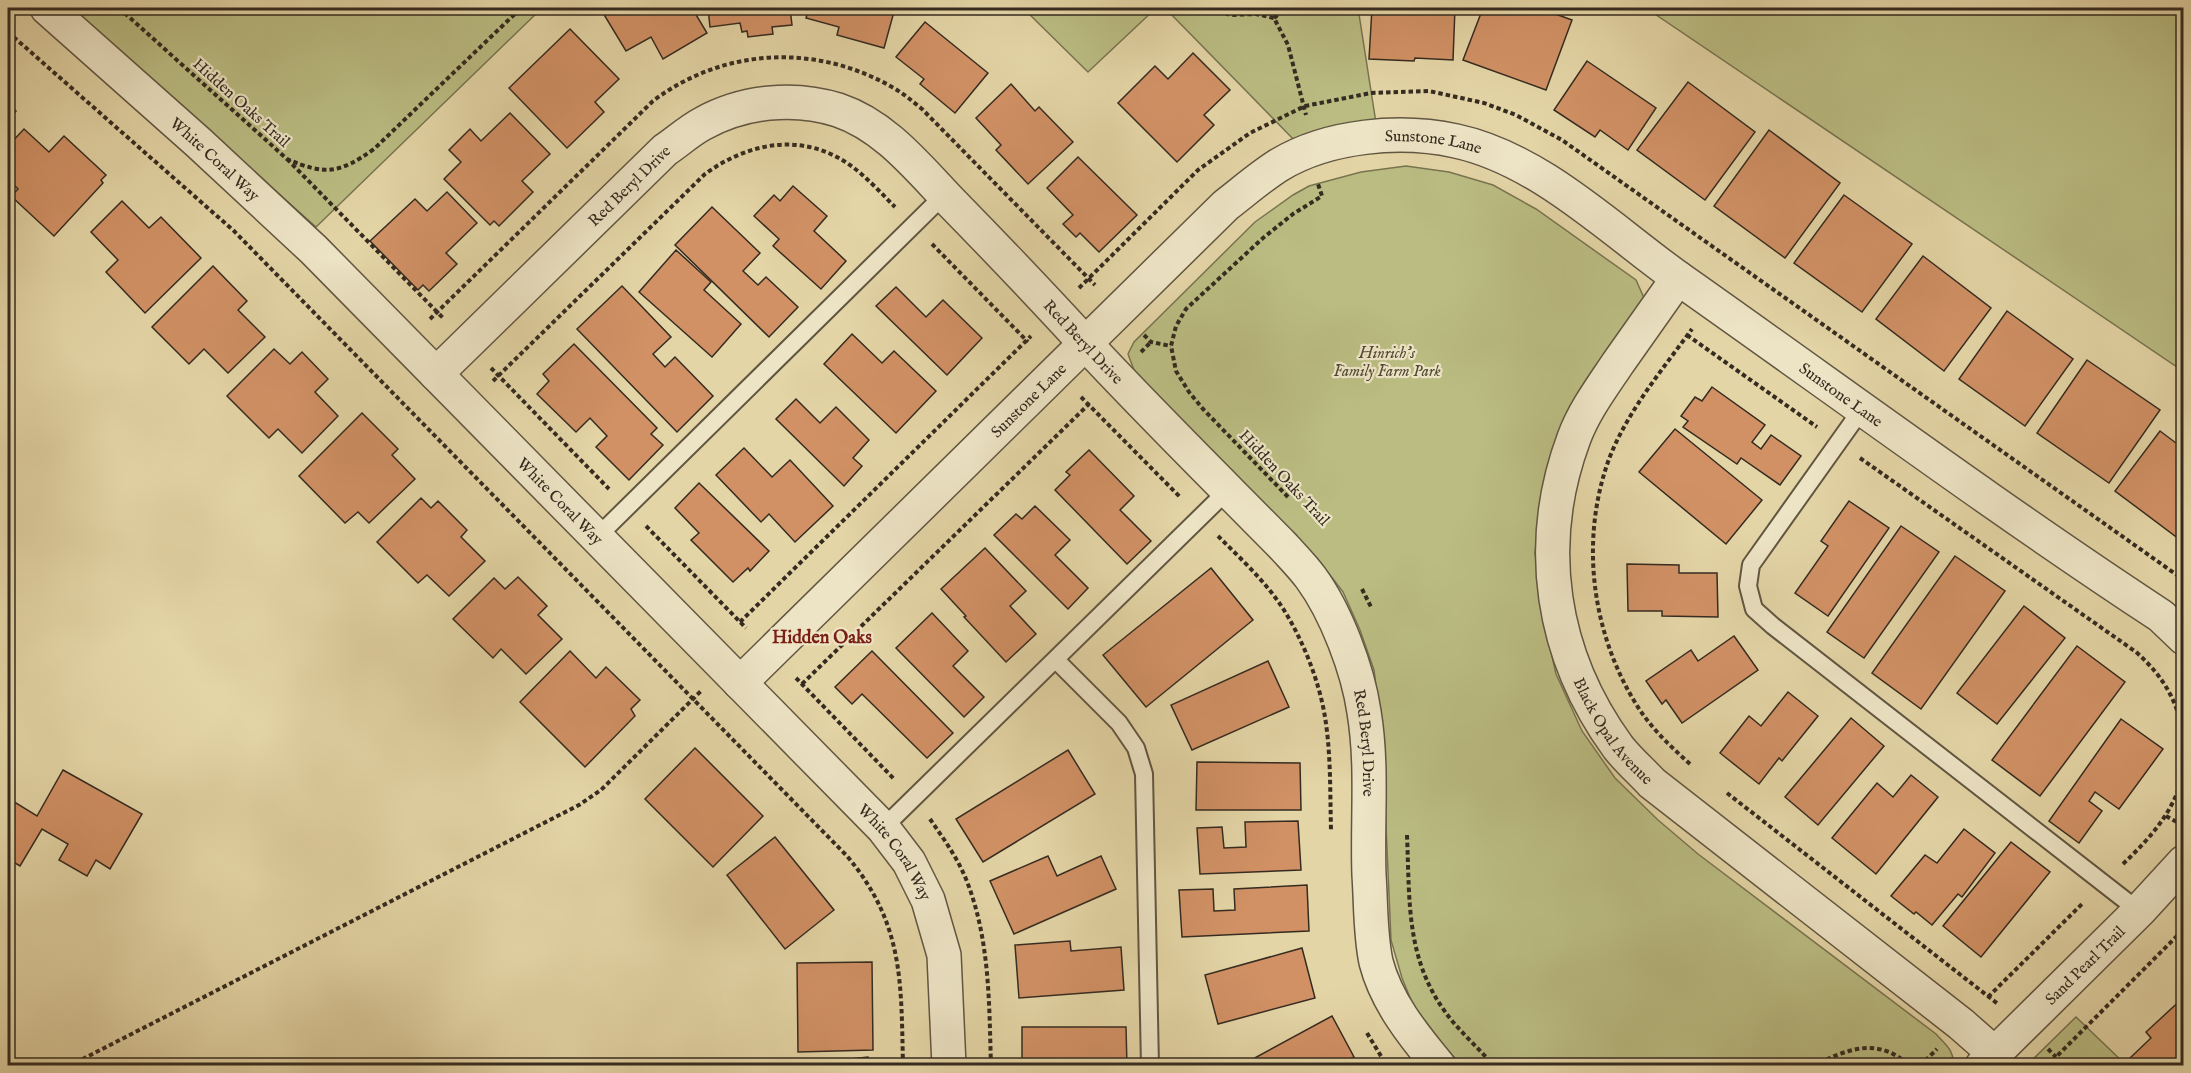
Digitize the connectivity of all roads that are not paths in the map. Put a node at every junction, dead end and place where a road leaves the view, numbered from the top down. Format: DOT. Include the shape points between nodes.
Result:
graph roads {
  1 [pos="46,8"];
  2 [pos="944,195"];
  3 [pos="1678,278"];
  4 [pos="1085,343"];
  5 [pos="436,374"];
  6 [pos="1862,409"];
  7 [pos="1228,490"];
  8 [pos="597,537"];
  9 [pos="2184,638"];
  10 [pos="1056,660"];
  11 [pos="732,675"];
  12 [pos="883,828"];
  13 [pos="2184,862"];
  14 [pos="2139,911"];
  15 [pos="1988,1059"];
  16 [pos="949,1065"];
  17 [pos="1150,1065"];
  18 [pos="1439,1065"];
  1 -- 5 [label="street, White Coral Way" via="256,195"];
  2 -- 4 [label="street, Red Beryl Drive"];
  2 -- 5 [label="street, Red Beryl Drive" via="873,126 840,111 813,103 780,101 743,107 702,124 665,150"];
  2 -- 8 [label="lane"];
  3 -- 4 [label="street, Sunstone Lane" via="1566,195 1500,156 1457,141 1384,136 1312,150 1280,165 1226,205"];
  3 -- 6 [label="street, Sunstone Lane"];
  3 -- 15 [label="street, Black Opal Avenue" via="1597,394 1574,436 1560,487 1552,528 1556,604 1577,676 1620,749 1652,783 1961,1024"];
  4 -- 7 [label="street, Red Beryl Drive"];
  4 -- 11 [label="street, Sunstone Lane"];
  5 -- 8 [label="street, White Coral Way"];
  6 -- 9 [label="street, Sunstone Lane" via="2161,616"];
  6 -- 14 [label="lane" via="1751,565 1748,586 1754,609"];
  7 -- 10 [label="lane"];
  7 -- 18 [label="street, Red Beryl Drive" via="1311,579 1338,627 1355,671 1365,713 1370,880 1377,962 1394,1004 1415,1038"];
  8 -- 11 [label="street, White Coral Way"];
  10 -- 12 [label="lane"];
  10 -- 17 [label="lane" via="1119,723 1136,748 1144,774"];
  11 -- 12 [label="street, White Coral Way"];
  12 -- 16 [label="street, White Coral Way" via="909,862 928,900 944,955"];
  13 -- 14 [label="street, Sand Pearl Trail"];
  14 -- 15 [label="street, Sand Pearl Trail"];
}
